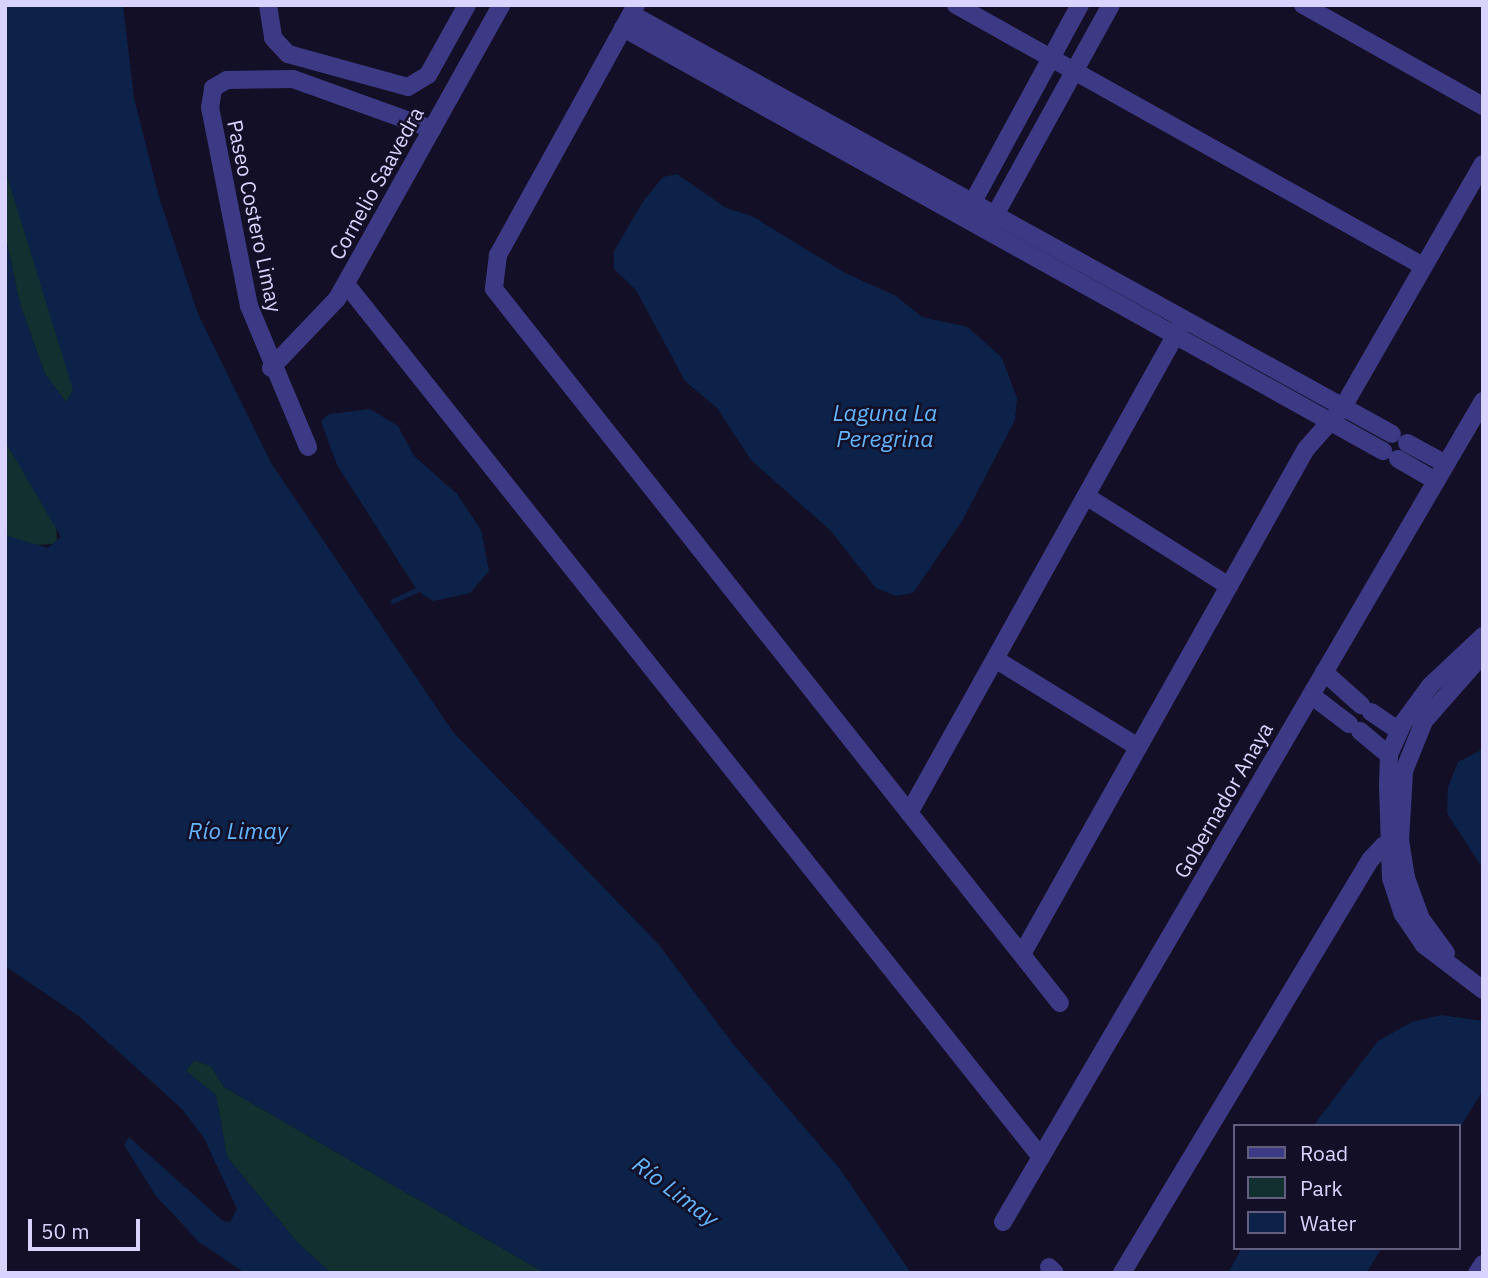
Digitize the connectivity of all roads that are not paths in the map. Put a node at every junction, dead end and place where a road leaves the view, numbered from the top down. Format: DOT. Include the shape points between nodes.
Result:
graph roads {
  1 [pos="268,5"];
  2 [pos="467,5"];
  3 [pos="501,5"];
  4 [pos="956,5"];
  5 [pos="1080,5"];
  6 [pos="1111,5"];
  7 [pos="1303,5"];
  8 [pos="630,16"];
  9 [pos="1051,58"];
  10 [pos="1074,71"];
  11 [pos="1483,106"];
  12 [pos="432,129"];
  13 [pos="1483,164"];
  14 [pos="968,210"];
  15 [pos="990,223"];
  16 [pos="1423,266"];
  17 [pos="346,284"];
  18 [pos="1180,328"];
  19 [pos="271,368"];
  20 [pos="1483,401"];
  21 [pos="1343,407"];
  22 [pos="1330,421"];
  23 [pos="308,447"];
  24 [pos="1446,464"];
  25 [pos="1436,481"];
  26 [pos="1086,496"];
  27 [pos="1229,586"];
  28 [pos="1483,636"];
  29 [pos="1483,654"];
  30 [pos="995,659"];
  31 [pos="1324,672"];
  32 [pos="1311,695"];
  33 [pos="1399,731"];
  34 [pos="1138,747"];
  35 [pos="1389,755"];
  36 [pos="909,813"];
  37 [pos="1394,843"];
  38 [pos="1022,954"];
  39 [pos="1483,990"];
  40 [pos="1060,1003"];
  41 [pos="1041,1157"];
  42 [pos="1003,1222"];
  43 [pos="1483,1264"];
  44 [pos="1122,1273"];
  45 [pos="1477,1273"];
  1 -- 2 [label="street" via="273,38 288,54 408,87 428,75"];
  3 -- 12 [label="street, Cornelio Saavedra"];
  4 -- 9 [label="street"];
  5 -- 9 [label="street"];
  6 -- 10 [label="street"];
  7 -- 11 [label="street"];
  8 -- 14 [label="street"];
  8 -- 36 [label="street" via="498,255 494,289"];
  9 -- 10 [label="street"];
  9 -- 14 [label="street"];
  10 -- 15 [label="street"];
  10 -- 16 [label="street"];
  12 -- 17 [label="street, Cornelio Saavedra"];
  12 -- 19 [label="street, Paseo Costero Limay" via="293,79 227,80 213,88 210,108 232,239"];
  13 -- 16 [label="street"];
  14 -- 15 [label="street"];
  15 -- 18 [label="street"];
  16 -- 21 [label="street"];
  17 -- 19 [label="street, Cornelio Saavedra" via="321,319"];
  17 -- 41 [label="street"];
  18 -- 21 [label="street"];
  18 -- 22 [label="street"];
  18 -- 26 [label="street"];
  19 -- 23 [label="street, Paseo Costero Limay"];
  20 -- 24 [label="street, Gobernador Anaya"];
  21 -- 22 [label="street"];
  21 -- 24 [label="street"];
  22 -- 25 [label="street"];
  22 -- 27 [label="street" via="1306,449"];
  24 -- 25 [label="street, Gobernador Anaya"];
  25 -- 31 [label="street, Gobernador Anaya"];
  26 -- 27 [label="street"];
  26 -- 30 [label="street"];
  27 -- 34 [label="street"];
  28 -- 33 [label="street" via="1430,686"];
  29 -- 37 [label="street" via="1451,685 1415,736 1404,771"];
  30 -- 34 [label="street"];
  30 -- 36 [label="street"];
  31 -- 32 [label="street, Gobernador Anaya"];
  31 -- 33 [label="street"];
  32 -- 35 [label="street"];
  32 -- 41 [label="street, Gobernador Anaya"];
  33 -- 35 [label="street"];
  34 -- 38 [label="street"];
  35 -- 37 [label="street"];
  36 -- 38 [label="street"];
  37 -- 39 [label="street" via="1421,919 1466,977"];
  37 -- 44 [label="street" via="1371,859"];
  38 -- 40 [label="street"];
  41 -- 42 [label="street, Gobernador Anaya"];
  43 -- 45 [label="street"];
}
